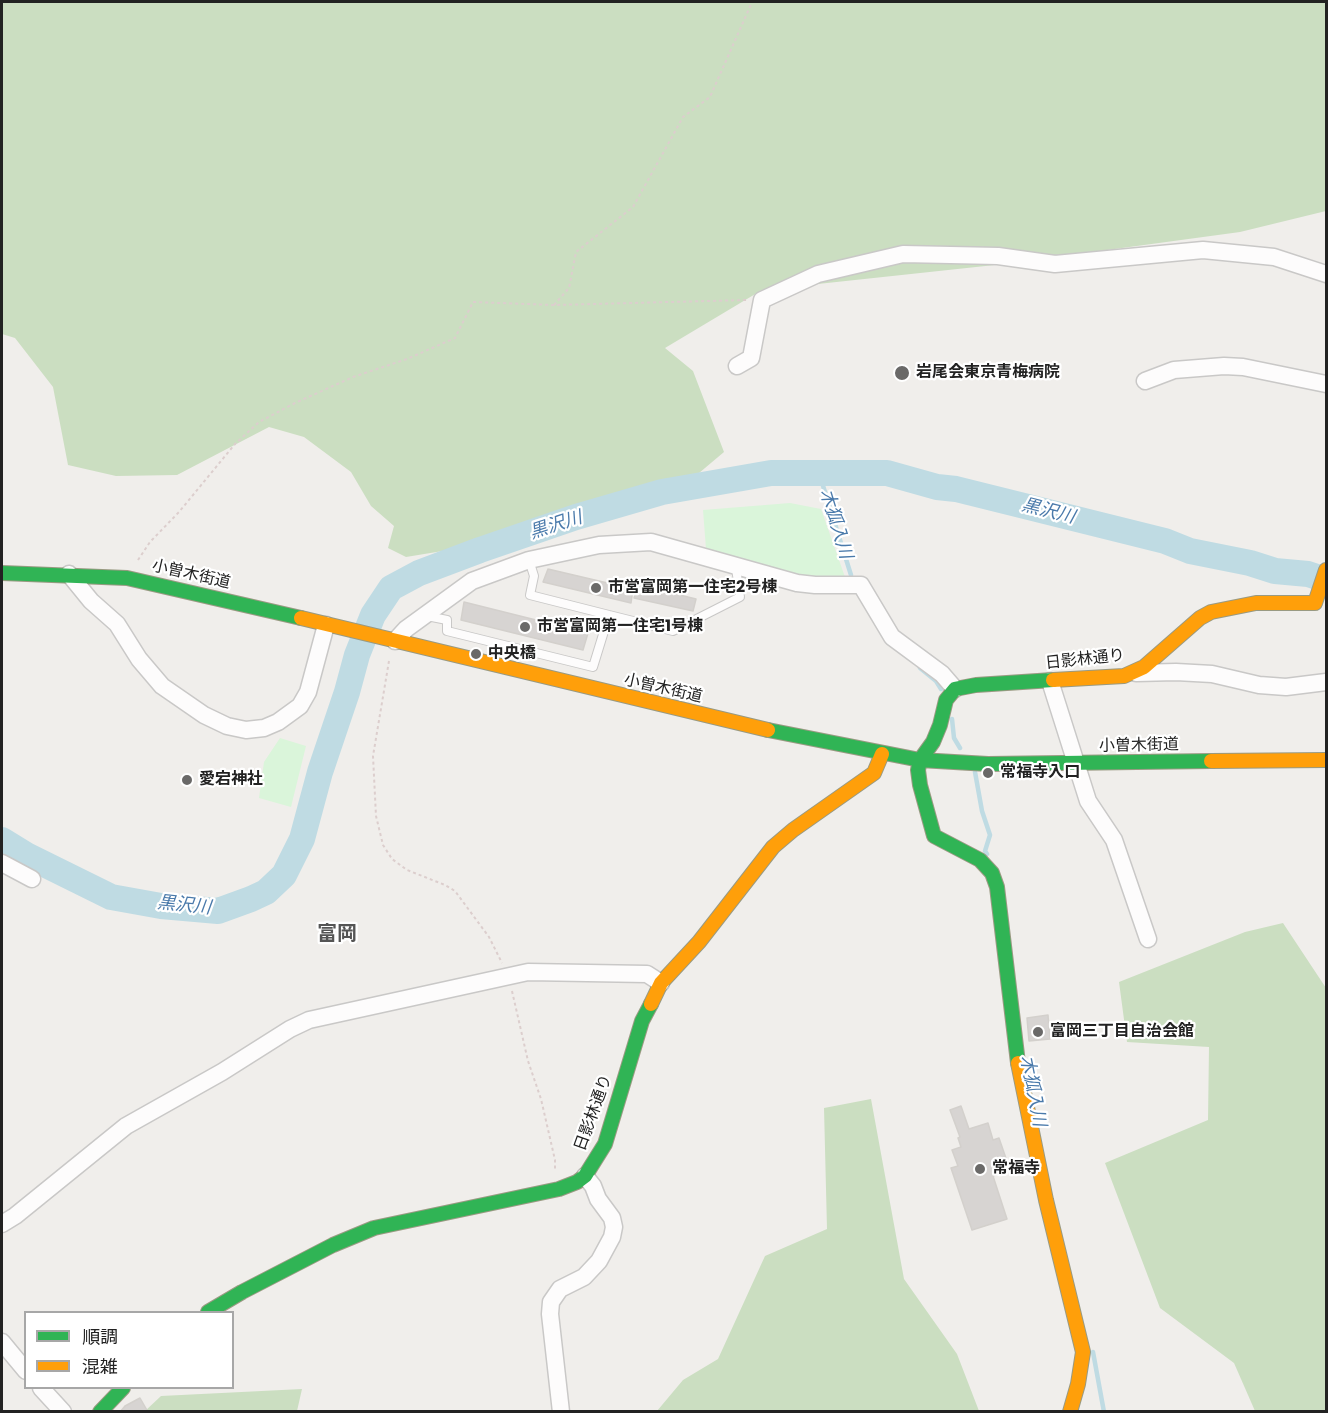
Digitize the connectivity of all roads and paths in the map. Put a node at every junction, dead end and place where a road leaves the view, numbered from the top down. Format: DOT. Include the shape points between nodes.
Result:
graph roads {
  1 [pos="752,2"];
  2 [pos="1326,274"];
  3 [pos="762,300"];
  4 [pos="554,305"];
  5 [pos="737,366"];
  6 [pos="1145,381"];
  7 [pos="1326,384"];
  8 [pos="529,560"];
  9 [pos="736,568"];
  10 [pos="1326,570"];
  11 [pos="2,573"];
  12 [pos="69,574"];
  13 [pos="127,578"];
  14 [pos="424,615"];
  15 [pos="609,615"];
  16 [pos="334,627"];
  17 [pos="392,640"];
  18 [pos="1132,673"];
  19 [pos="1050,681"];
  20 [pos="1326,682"];
  21 [pos="955,689"];
  22 [pos="882,754"];
  23 [pos="920,760"];
  24 [pos="1326,760"];
  25 [pos="1076,763"];
  26 [pos="2,863"];
  27 [pos="32,879"];
  28 [pos="1148,939"];
  29 [pos="508,976"];
  30 [pos="661,983"];
  31 [pos="585,1176"];
  32 [pos="554,1189"];
  33 [pos="2,1224"];
  34 [pos="210,1311"];
  35 [pos="2,1342"];
  36 [pos="24,1369"];
  37 [pos="42,1389"];
  38 [pos="122,1389"];
  39 [pos="63,1412"];
  40 [pos="100,1412"];
  41 [pos="561,1412"];
  42 [pos="1070,1412"];
  1 -- 4 [label="path" via="710,97 683,117 633,207 576,252 569,288"];
  2 -- 3 [label="street" via="1274,257 1203,250 1055,264 998,256 903,254 818,274"];
  3 -- 4 [label="path"];
  3 -- 5 [label="street" via="751,358"];
  4 -- 13 [label="path" via="474,302 455,338 353,377 259,422 235,444 150,543"];
  6 -- 7 [label="street" via="1174,370 1224,366"];
  8 -- 9 [label="street" via="599,545 651,542"];
  8 -- 14 [label="street" via="472,581"];
  8 -- 15 [label="lane" via="534,576 530,595"];
  9 -- 15 [label="lane" via="740,597 673,631"];
  9 -- 21 [label="street" via="796,583 861,585 892,638 942,674"];
  10 -- 18 [label="street, 日影林通り" via="1317,601 1312,604 1256,603 1211,612"];
  11 -- 12 [label="street, 小曽木街道"];
  12 -- 13 [label="street, 小曽木街道"];
  12 -- 16 [label="street" via="117,624 162,686 204,715 246,730 278,722 300,706"];
  13 -- 16 [label="street, 小曽木街道"];
  14 -- 15 [label="lane" via="447,620 447,631 593,667"];
  14 -- 17 [label="street"];
  16 -- 17 [label="street, 小曽木街道"];
  17 -- 22 [label="street, 小曽木街道" via="725,721"];
  17 -- 29 [label="path" via="373,756 376,816 383,845 392,859 407,870 455,891 489,937"];
  18 -- 19 [label="street, 日影林通り"];
  18 -- 20 [label="street" via="1212,675 1286,687"];
  19 -- 21 [label="street, 日影林通り"];
  19 -- 25 [label="street"];
  21 -- 23 [label="street" via="946,700 933,742"];
  22 -- 23 [label="street, 小曽木街道"];
  22 -- 30 [label="street, 日影林通り" via="874,773 773,847 699,942"];
  23 -- 25 [label="street, 小曽木街道"];
  23 -- 42 [label="street" via="920,785 934,836 980,860 992,873 997,887 1018,1066 1083,1352"];
  24 -- 25 [label="street, 小曽木街道"];
  25 -- 28 [label="street" via="1088,801 1114,840"];
  26 -- 27 [label="street"];
  29 -- 30 [label="street" via="528,972 647,974"];
  29 -- 32 [label="path" via="555,1160"];
  29 -- 33 [label="street" via="309,1020 290,1029 126,1126"];
  30 -- 31 [label="street, 日影林通り" via="642,1021 605,1144"];
  31 -- 32 [label="street, 日影林通り"];
  31 -- 41 [label="street" via="614,1227 599,1261 584,1277 560,1289 551,1302"];
  32 -- 34 [label="street, 日影林通り" via="374,1228 333,1245"];
  35 -- 36 [label="street"];
  37 -- 39 [label="street"];
  38 -- 40 [label="street"];
}
